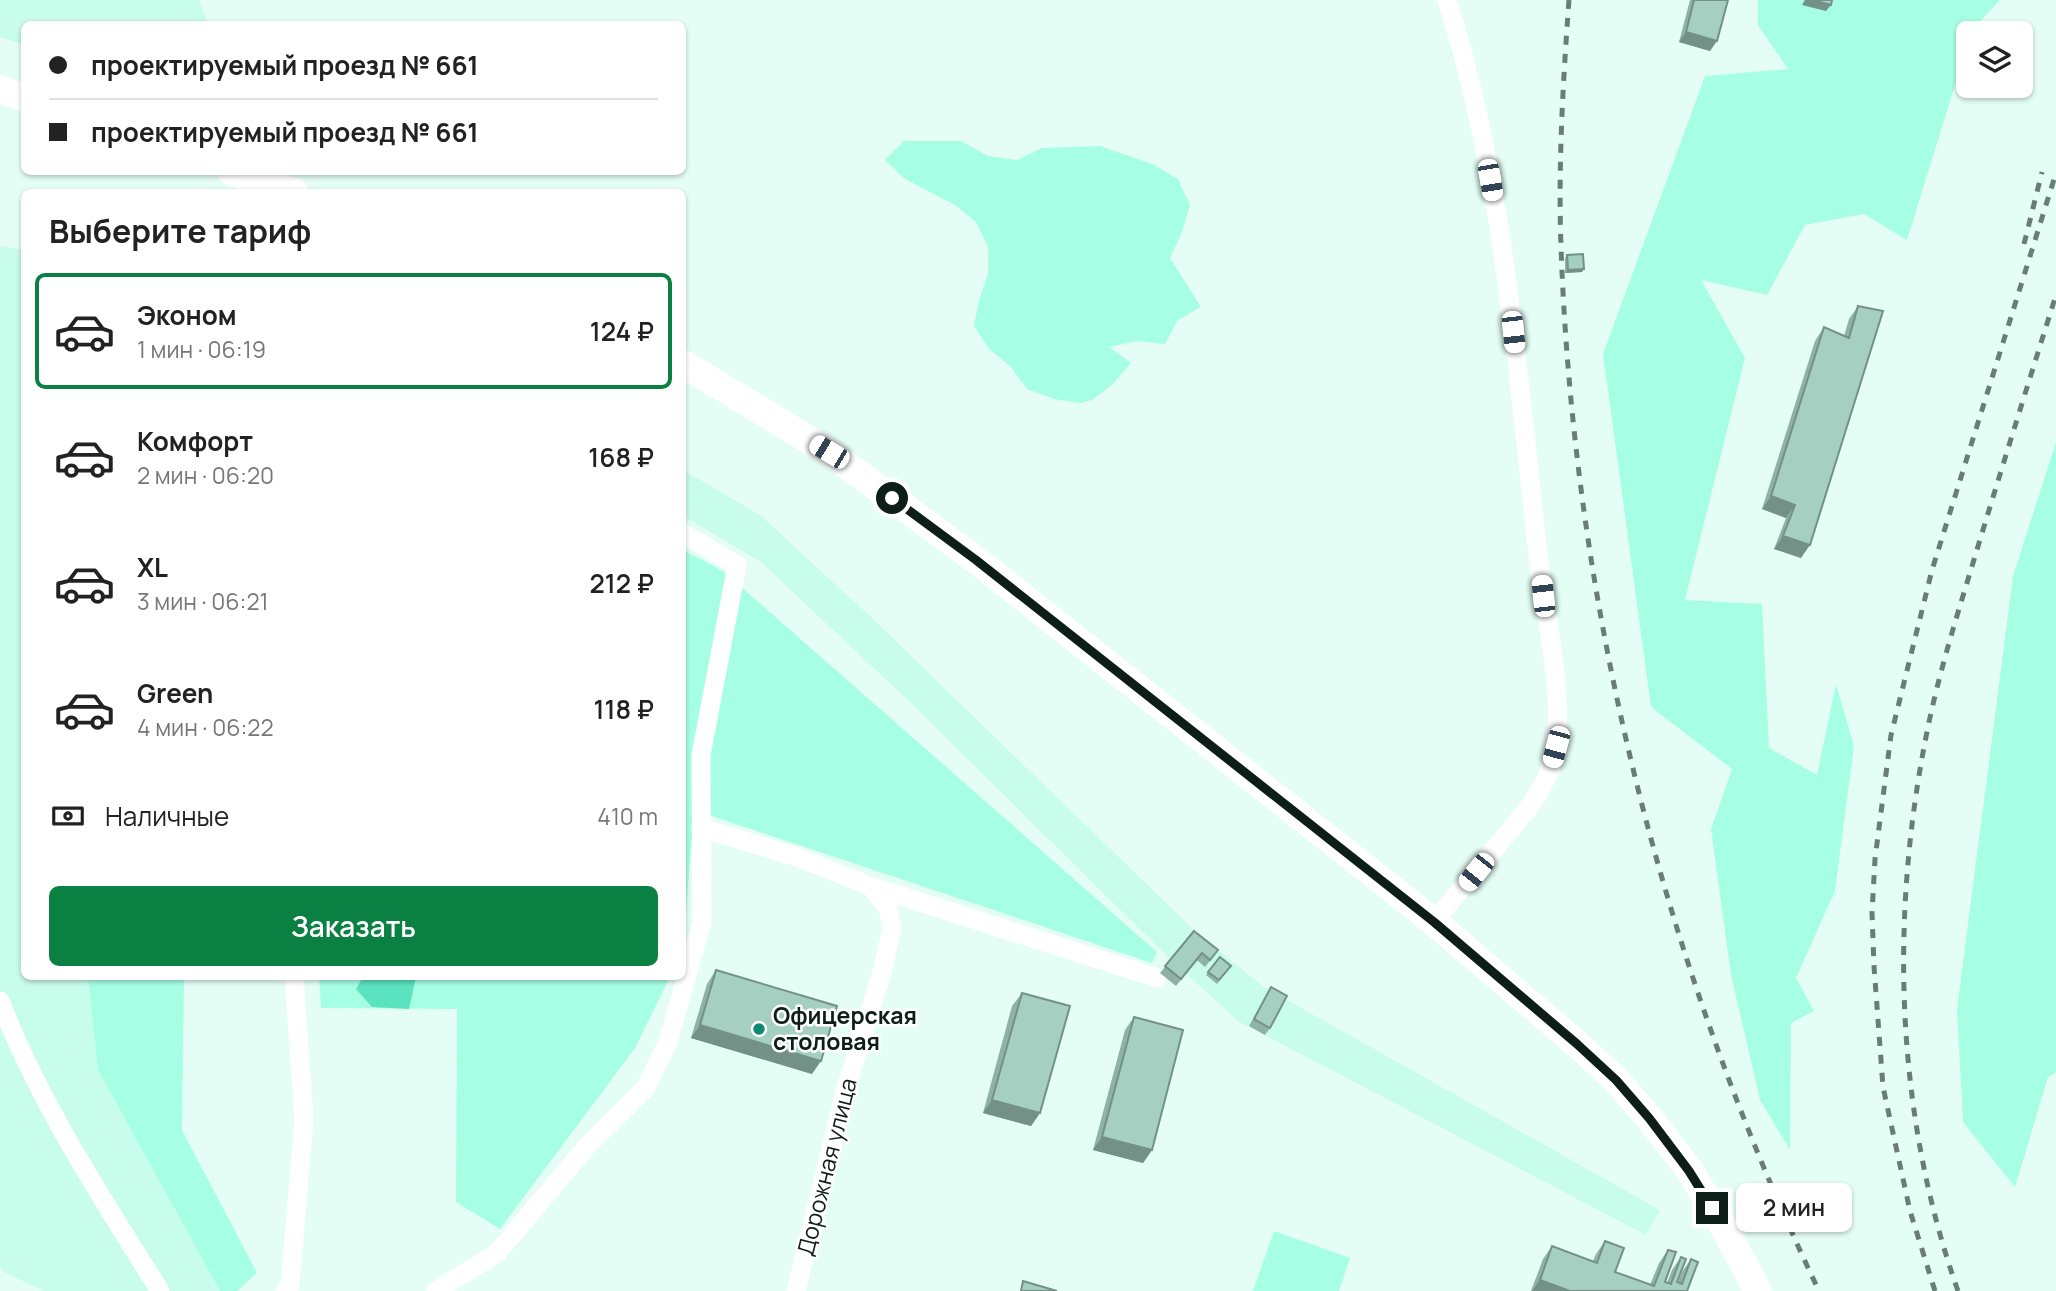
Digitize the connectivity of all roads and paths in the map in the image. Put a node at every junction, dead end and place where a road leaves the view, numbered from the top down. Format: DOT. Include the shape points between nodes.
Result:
graph roads {
  1 [pos="1447,0"];
  2 [pos="0,89"];
  3 [pos="21,97"];
  4 [pos="241,175"];
  5 [pos="284,189"];
  6 [pos="686,365"];
  7 [pos="686,535"];
  8 [pos="701,828"];
  9 [pos="870,886"];
  10 [pos="1434,922"];
  11 [pos="686,977"];
  12 [pos="1157,978"];
  13 [pos="294,980"];
  14 [pos="685,980"];
  15 [pos="0,1001"];
  16 [pos="160,1291"];
  17 [pos="285,1291"];
  18 [pos="436,1291"];
  19 [pos="796,1291"];
  20 [pos="1758,1291"];
  1 -- 10 [label="street" via="1477,107 1504,253 1558,726 1549,772 1539,792"];
  2 -- 3 [label="main road"];
  4 -- 5 [label="main road"];
  6 -- 10 [label="main road" via="829,452 976,560"];
  7 -- 8 [label="street" via="737,565 701,755"];
  8 -- 9 [label="street" via="797,857"];
  8 -- 11 [label="street" via="702,922"];
  9 -- 12 [label="street"];
  9 -- 19 [label="street, Дорожная улица" via="888,908 892,927"];
  10 -- 20 [label="main road" via="1625,1090 1689,1171"];
  13 -- 17 [label="street" via="304,1120 290,1285"];
  14 -- 18 [label="street" via="667,1042 645,1089 589,1144 497,1253"];
  15 -- 16 [label="street" via="51,1111"];
}
